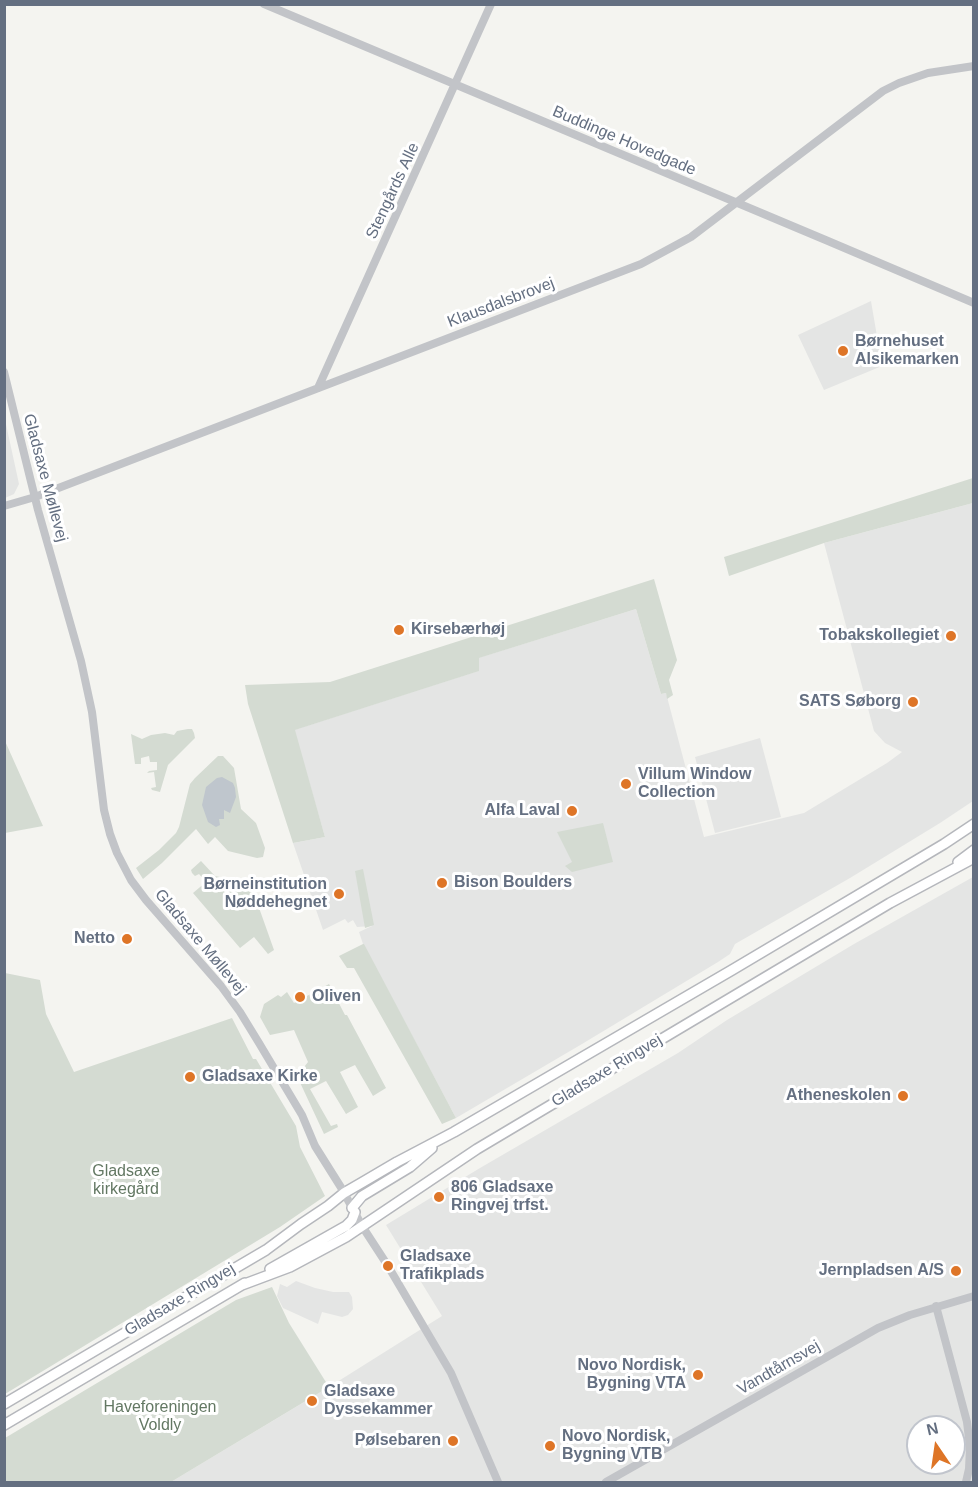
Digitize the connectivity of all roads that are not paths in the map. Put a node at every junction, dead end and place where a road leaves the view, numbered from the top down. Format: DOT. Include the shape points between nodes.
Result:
graph roads {
  1 [pos="264,4"];
  2 [pos="491,4"];
  3 [pos="974,66"];
  4 [pos="454,85"];
  5 [pos="737,203"];
  6 [pos="974,303"];
  7 [pos="4,372"];
  8 [pos="318,388"];
  9 [pos="35,497"];
  10 [pos="4,506"];
  11 [pos="974,824"];
  12 [pos="974,850"];
  13 [pos="974,858"];
  14 [pos="942,875"];
  15 [pos="445,1137"];
  16 [pos="344,1193"];
  17 [pos="353,1210"];
  18 [pos="362,1226"];
  19 [pos="242,1285"];
  20 [pos="974,1296"];
  21 [pos="936,1306"];
  22 [pos="4,1404"];
  23 [pos="4,1425"];
  24 [pos="498,1482"];
  25 [pos="606,1482"];
  26 [pos="966,1482"];
  1 -- 4 [label="street, Buddinge Hovedgade"];
  2 -- 4 [label="street, Stengårds Alle"];
  3 -- 5 [label="street, Klausdalsbrovej" via="928,73 883,92"];
  4 -- 5 [label="street, Buddinge Hovedgade"];
  4 -- 8 [label="street, Stengårds Alle"];
  5 -- 6 [label="street, Buddinge Hovedgade"];
  5 -- 8 [label="street, Klausdalsbrovej" via="691,237 641,264"];
  7 -- 9 [label="street, Gladsaxe Møllevej"];
  8 -- 9 [label="street, Klausdalsbrovej"];
  9 -- 10 [label="street, Klausdalsbrovej"];
  9 -- 16 [label="street, Gladsaxe Møllevej" via="81,661 92,712 104,810 117,853 146,900 240,1012"];
  11 -- 15 [label="main road, Gladsaxe Ringvej"];
  12 -- 14 [label="main road"];
  13 -- 14 [label="main road, Gladsaxe Ringvej"];
  14 -- 18 [label="main road, Gladsaxe Ringvej" via="880,908 477,1149"];
  15 -- 16 [label="main road, Gladsaxe Ringvej"];
  15 -- 17 [label="main road, Gladsaxe Ringvej" via="410,1167 362,1196"];
  16 -- 17 [label="street, Gladsaxe Møllevej"];
  16 -- 22 [label="main road, Gladsaxe Ringvej" via="266,1250"];
  17 -- 18 [label="street, Gladsaxe Møllevej"];
  17 -- 19 [label="main road, Gladsaxe Ringvej" via="352,1220 346,1226"];
  18 -- 19 [label="main road, Gladsaxe Ringvej" via="298,1263"];
  18 -- 24 [label="street, Gladsaxe Møllevej" via="452,1373"];
  19 -- 23 [label="main road, Gladsaxe Ringvej"];
  20 -- 21 [label="street, Vandtårnsvej"];
  21 -- 25 [label="street, Vandtårnsvej" via="878,1328"];
  21 -- 26 [label="street" via="967,1422 970,1448"];
}
